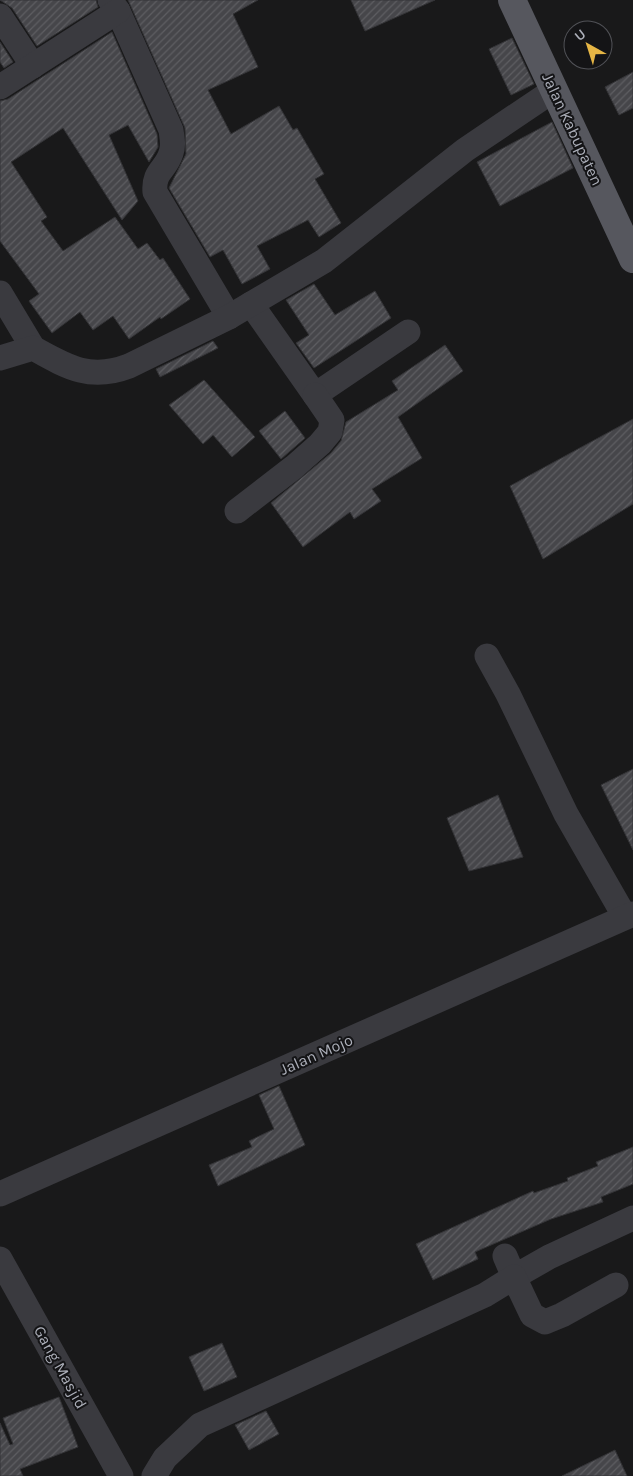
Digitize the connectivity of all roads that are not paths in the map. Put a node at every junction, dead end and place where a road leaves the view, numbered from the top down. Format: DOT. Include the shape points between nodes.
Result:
graph roads {
  1 [pos="512,0"];
  2 [pos="114,6"];
  3 [pos="0,16"];
  4 [pos="33,66"];
  5 [pos="0,88"];
  6 [pos="554,90"];
  7 [pos="633,259"];
  8 [pos="0,293"];
  9 [pos="251,304"];
  10 [pos="229,316"];
  11 [pos="408,332"];
  12 [pos="33,348"];
  13 [pos="0,358"];
  14 [pos="315,395"];
  15 [pos="237,511"];
  16 [pos="487,656"];
  17 [pos="629,916"];
  18 [pos="0,1194"];
  19 [pos="633,1218"];
  20 [pos="0,1259"];
  21 [pos="510,1267"];
  22 [pos="616,1285"];
  23 [pos="121,1476"];
  24 [pos="154,1476"];
  1 -- 6 [label="main road, Jalan Kabupaten"];
  2 -- 4 [label="street"];
  2 -- 10 [label="street" via="171,130 171,155 156,176 155,192"];
  3 -- 4 [label="street"];
  4 -- 5 [label="street"];
  6 -- 7 [label="main road, Jalan Kabupaten"];
  6 -- 9 [label="street" via="465,150 324,261"];
  8 -- 12 [label="street"];
  9 -- 10 [label="street"];
  9 -- 14 [label="street"];
  10 -- 12 [label="street" via="114,372 90,373 65,366"];
  11 -- 14 [label="street"];
  12 -- 13 [label="street"];
  14 -- 15 [label="street" via="332,420 330,432 294,467"];
  16 -- 17 [label="street" via="566,814"];
  17 -- 18 [label="street, Jalan Mojo"];
  19 -- 21 [label="street" via="526,1268"];
  20 -- 23 [label="street, Gang Masjid"];
  21 -- 22 [label="street" via="532,1315 545,1322"];
  21 -- 24 [label="street" via="485,1295 200,1425 165,1458"];
}
